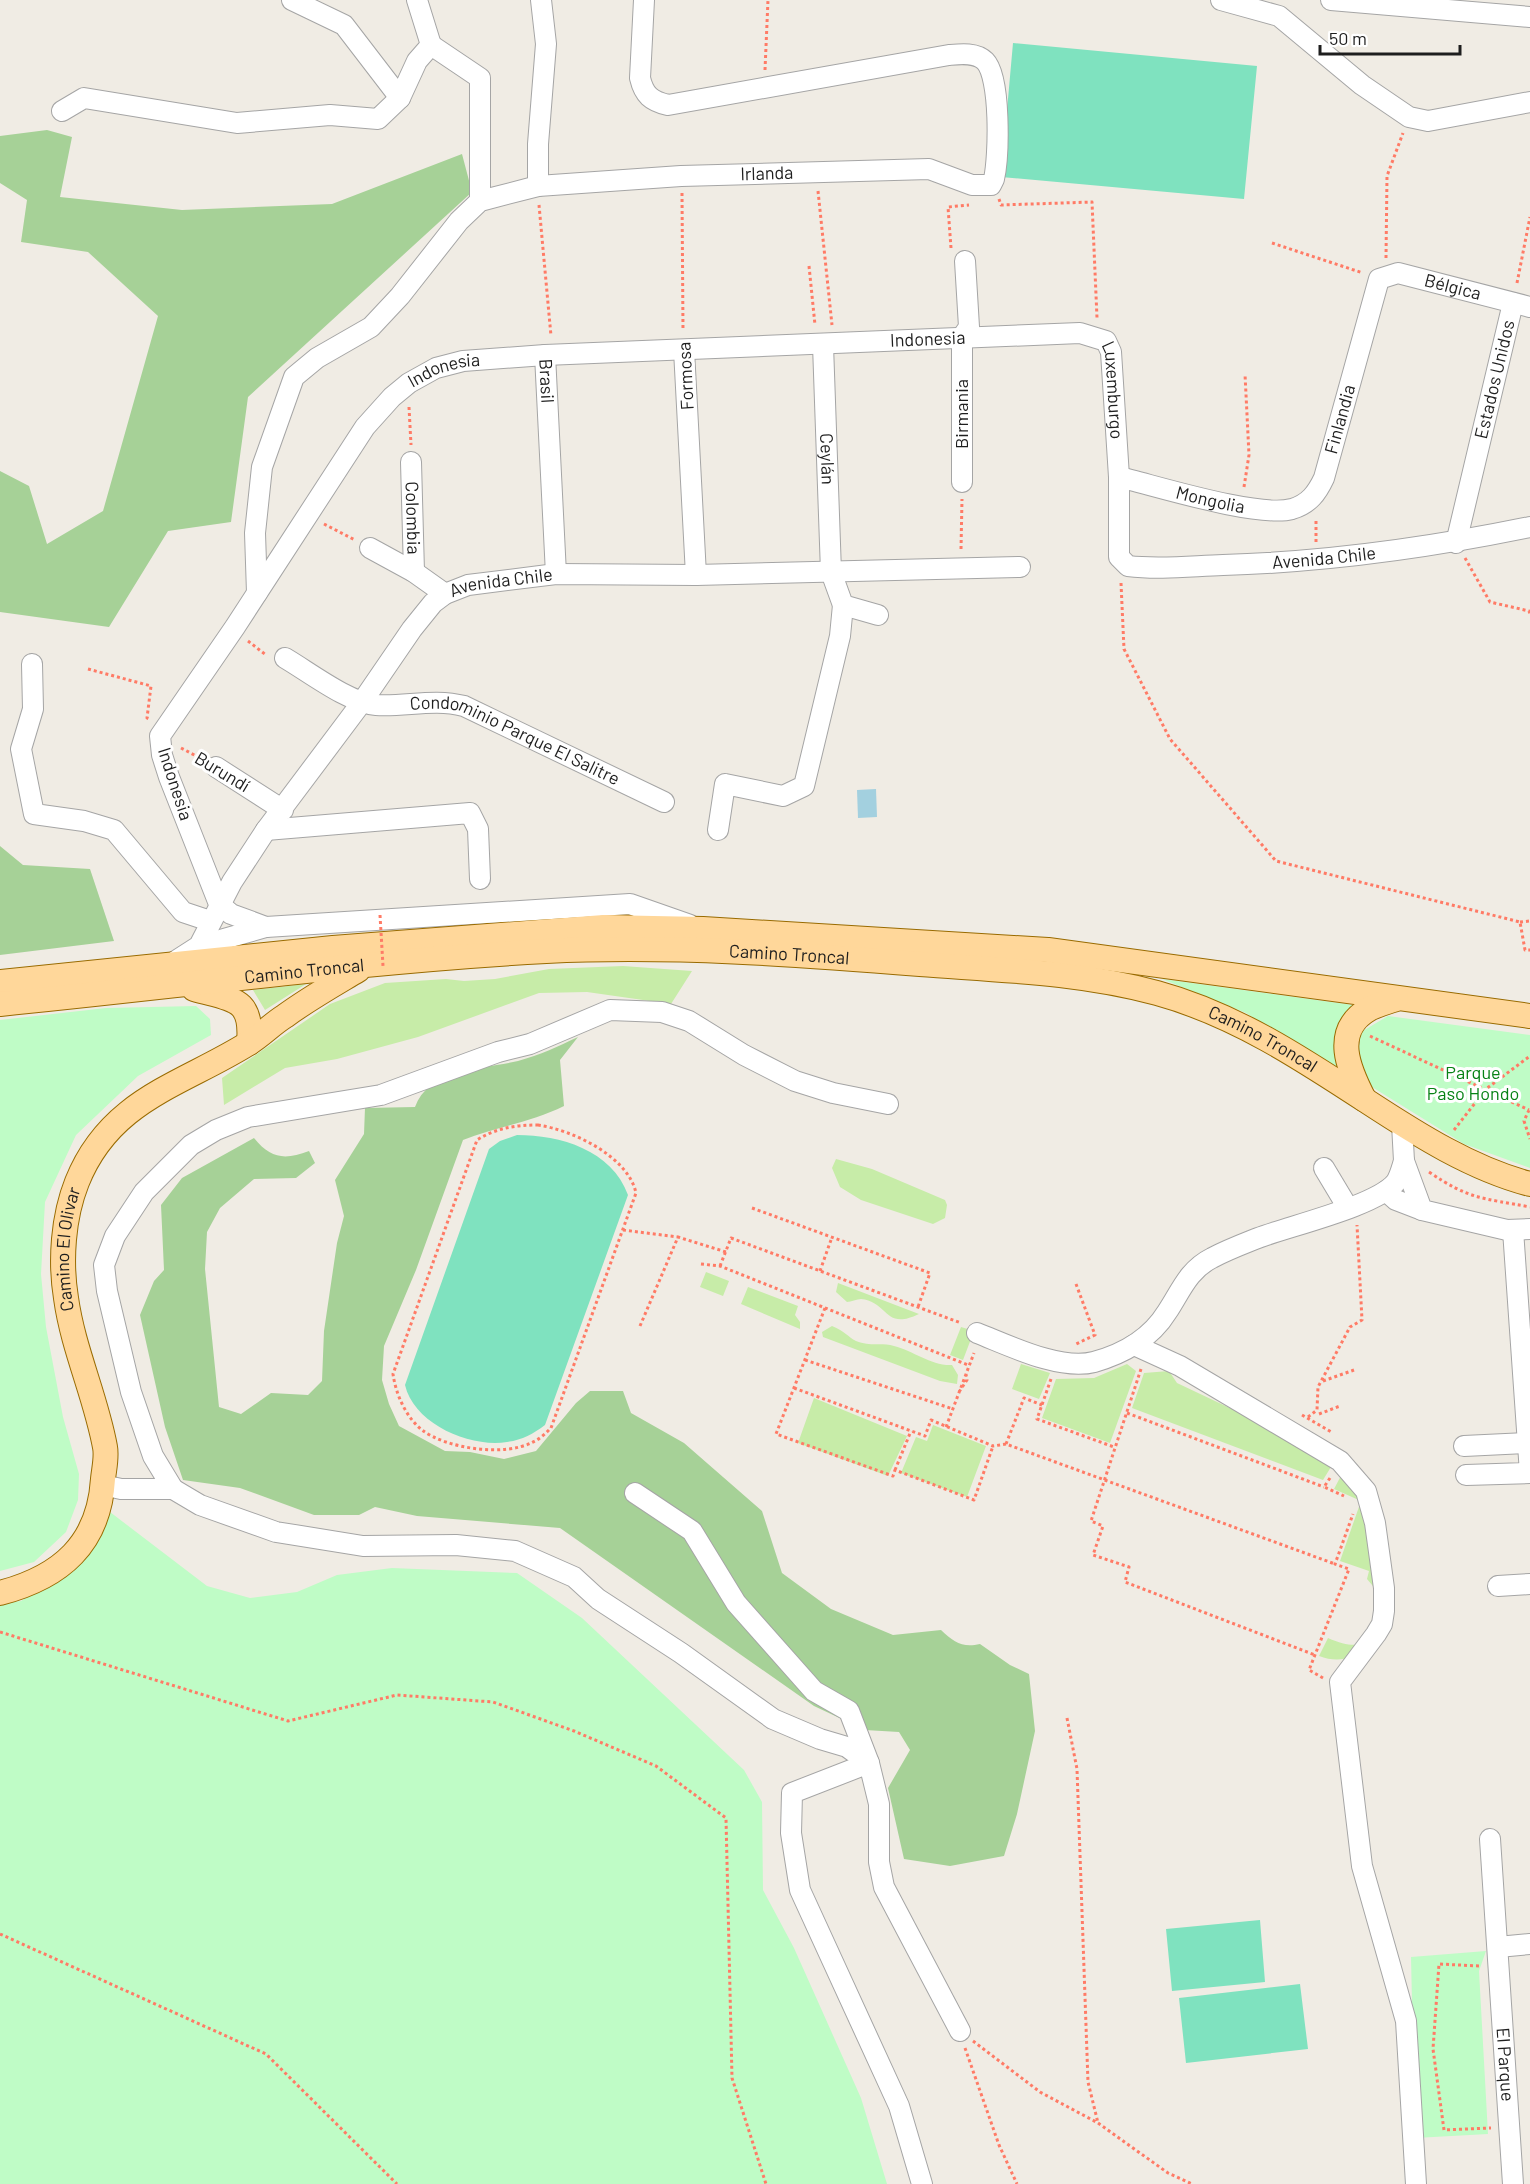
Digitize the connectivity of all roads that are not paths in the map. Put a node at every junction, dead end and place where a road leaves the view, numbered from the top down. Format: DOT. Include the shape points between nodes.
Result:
graph roads {
  1 [pos="292,0"];
  2 [pos="417,0"];
  3 [pos="541,0"];
  4 [pos="644,0"];
  5 [pos="1221,0"];
  6 [pos="1331,0"];
  7 [pos="1530,17"];
  8 [pos="431,45"];
  9 [pos="400,98"];
  10 [pos="1530,102"];
  11 [pos="62,111"];
  12 [pos="538,186"];
  13 [pos="480,201"];
  14 [pos="965,261"];
  15 [pos="1408,275"];
  16 [pos="1521,305"];
  17 [pos="1091,336"];
  18 [pos="962,337"];
  19 [pos="823,345"];
  20 [pos="684,350"];
  21 [pos="546,355"];
  22 [pos="411,462"];
  23 [pos="1119,477"];
  24 [pos="962,482"];
  25 [pos="1304,504"];
  26 [pos="1530,527"];
  27 [pos="1456,543"];
  28 [pos="370,548"];
  29 [pos="1119,557"];
  30 [pos="1020,567"];
  31 [pos="414,572"];
  32 [pos="831,572"];
  33 [pos="556,574"];
  34 [pos="696,575"];
  35 [pos="257,592"];
  36 [pos="445,594"];
  37 [pos="843,605"];
  38 [pos="878,615"];
  39 [pos="285,658"];
  40 [pos="32,664"];
  41 [pos="362,702"];
  42 [pos="216,767"];
  43 [pos="664,802"];
  44 [pos="283,810"];
  45 [pos="266,830"];
  46 [pos="718,830"];
  47 [pos="480,879"];
  48 [pos="214,913"];
  49 [pos="266,927"];
  50 [pos="703,929"];
  51 [pos="199,945"];
  52 [pos="171,964"];
  53 [pos="375,966"];
  54 [pos="0,982"];
  55 [pos="182,986"];
  56 [pos="1398,998"];
  57 [pos="0,1004"];
  58 [pos="1530,1016"];
  59 [pos="249,1043"];
  60 [pos="1364,1100"];
  61 [pos="888,1104"];
  62 [pos="1402,1124"];
  63 [pos="1404,1161"];
  64 [pos="1324,1168"];
  65 [pos="1530,1184"];
  66 [pos="1386,1191"];
  67 [pos="1422,1210"];
  68 [pos="1353,1211"];
  69 [pos="1522,1229"];
  70 [pos="973,1335"];
  71 [pos="1140,1352"];
  72 [pos="1527,1443"];
  73 [pos="1464,1446"];
  74 [pos="1466,1475"];
  75 [pos="103,1485"];
  76 [pos="173,1489"];
  77 [pos="635,1493"];
  78 [pos="1530,1584"];
  79 [pos="1498,1586"];
  80 [pos="0,1593"];
  81 [pos="869,1763"];
  82 [pos="1490,1839"];
  83 [pos="1530,1944"];
  84 [pos="1499,1957"];
  85 [pos="960,2031"];
  86 [pos="922,2184"];
  87 [pos="1416,2184"];
  88 [pos="1513,2184"];
  1 -- 9 [label="street" via="344,25"];
  2 -- 8 [label="street"];
  3 -- 12 [label="street" via="546,44"];
  4 -- 12 [label="street, Irlanda" via="640,78 650,99 668,105 949,55 969,54 984,60 993,74 996,112 997,163 991,184 972,185 929,169 681,176"];
  5 -- 10 [label="street" via="1279,16 1362,85 1409,117 1428,121"];
  6 -- 7 [label="street"];
  8 -- 9 [label="street" via="417,61"];
  8 -- 13 [label="street" via="480,78"];
  9 -- 11 [label="street" via="378,119 330,115 237,123 84,98"];
  12 -- 13 [label="street, Irlanda"];
  13 -- 35 [label="street" via="371,327 317,358 294,377 262,467 255,533"];
  14 -- 18 [label="street, Birmania" via="969,327"];
  15 -- 16 [label="street, Bélgica"];
  15 -- 25 [label="street, Finlandia" via="1382,277 1324,478 1314,496"];
  16 -- 27 [label="street, Estados Unidos"];
  17 -- 18 [label="street, Indonesia" via="1080,333"];
  17 -- 23 [label="street, Luxemburgo" via="1106,341 1111,351"];
  18 -- 19 [label="street, Indonesia"];
  18 -- 24 [label="street, Birmania"];
  19 -- 20 [label="street, Indonesia"];
  19 -- 32 [label="street, Ceylán"];
  20 -- 21 [label="street, Indonesia"];
  20 -- 34 [label="street, Formosa"];
  21 -- 33 [label="street, Brasil"];
  21 -- 35 [label="street, Indonesia" via="463,361 436,368 408,383 365,427"];
  22 -- 31 [label="street, Colombia"];
  23 -- 25 [label="street, Mongolia" via="1241,507 1282,511"];
  23 -- 29 [label="street, Luxemburgo"];
  26 -- 27 [label="street, Avenida Chile"];
  27 -- 29 [label="street, Avenida Chile" via="1315,560 1141,567 1128,566"];
  28 -- 31 [label="street"];
  30 -- 32 [label="street, Avenida Chile"];
  31 -- 36 [label="street"];
  32 -- 34 [label="street, Avenida Chile"];
  32 -- 37 [label="street, Ceylán"];
  33 -- 34 [label="street, Avenida Chile"];
  33 -- 36 [label="street, Avenida Chile" via="468,585"];
  35 -- 48 [label="street, Indonesia" via="162,732 162,755"];
  36 -- 41 [label="street, Avenida Chile" via="412,629"];
  37 -- 38 [label="street"];
  37 -- 46 [label="street" via="840,636 804,786 783,796 725,784"];
  39 -- 41 [label="street"];
  40 -- 48 [label="street, Camino Troncal" via="33,709 21,749 34,814 84,820 114,830 183,912"];
  41 -- 43 [label="street, Condominio Parque El Salitre" via="393,705 437,701 464,706"];
  41 -- 44 [label="street, Avenida Chile"];
  42 -- 44 [label="street, Burundí"];
  44 -- 45 [label="street, Avenida Chile"];
  45 -- 47 [label="street" via="470,813 478,830"];
  45 -- 48 [label="street, Avenida Chile"];
  48 -- 49 [label="street, Camino Troncal" via="231,914"];
  48 -- 51 [label="street, Avenida Chile"];
  49 -- 50 [label="street, Camino Troncal" via="630,904"];
  49 -- 51 [label="street, Camino Troncal"];
  50 -- 52 [label="main road, Camino Troncal" via="604,927"];
  50 -- 56 [label="main road, Camino Troncal" via="1048,950"];
  51 -- 52 [label="street"];
  52 -- 54 [label="main road, Camino Troncal"];
  53 -- 55 [label="main road, Camino Troncal"];
  53 -- 59 [label="main road, Camino El Olivar" via="291,1012"];
  53 -- 60 [label="main road, Camino Troncal" via="548,951 658,950 785,953 1085,978 1160,993 1228,1019"];
  55 -- 57 [label="main road, Camino Troncal"];
  55 -- 59 [label="main road" via="233,1000 244,1008 251,1020"];
  56 -- 58 [label="main road, Camino Troncal"];
  56 -- 60 [label="main road" via="1368,1009 1352,1026 1346,1061"];
  59 -- 75 [label="main road, Camino El Olivar" via="163,1087 132,1109 105,1138 77,1181 68,1213 64,1254 66,1299 105,1449"];
  60 -- 62 [label="main road, Camino Troncal"];
  61 -- 76 [label="street" via="795,1081 689,1021 662,1012 610,1010 530,1044 381,1095 248,1117 216,1130 191,1145 144,1192 115,1236 104,1265 131,1392 153,1456"];
  62 -- 63 [label="street"];
  62 -- 65 [label="main road, Camino Troncal" via="1463,1158"];
  63 -- 66 [label="street" via="1397,1181"];
  63 -- 67 [label="street"];
  64 -- 68 [label="street"];
  66 -- 67 [label="street" via="1396,1200"];
  66 -- 68 [label="street"];
  67 -- 69 [label="street" via="1466,1222"];
  68 -- 71 [label="street" via="1259,1238 1197,1266"];
  69 -- 72 [label="street"];
  70 -- 71 [label="street" via="1061,1363 1082,1365"];
  71 -- 87 [label="street" via="1180,1366 1340,1461 1369,1500 1384,1588 1382,1624 1340,1682 1362,1866 1406,2021"];
  72 -- 73 [label="street"];
  72 -- 74 [label="street" via="1530,1473"];
  75 -- 76 [label="street"];
  75 -- 80 [label="main road, Camino El Olivar" via="98,1515 80,1548 53,1572"];
  76 -- 81 [label="street" via="200,1505 276,1532 363,1546 456,1545 515,1551 574,1578 598,1599 773,1719 847,1747"];
  77 -- 81 [label="street" via="692,1531 736,1603 814,1691 849,1711"];
  78 -- 79 [label="street"];
  81 -- 85 [label="street" via="879,1804 879,1862 884,1887"];
  81 -- 86 [label="street" via="792,1793 791,1833 800,1890 899,2106"];
  82 -- 84 [label="street, El Parque"];
  83 -- 84 [label="street"];
  84 -- 88 [label="street, El Parque"];
}
